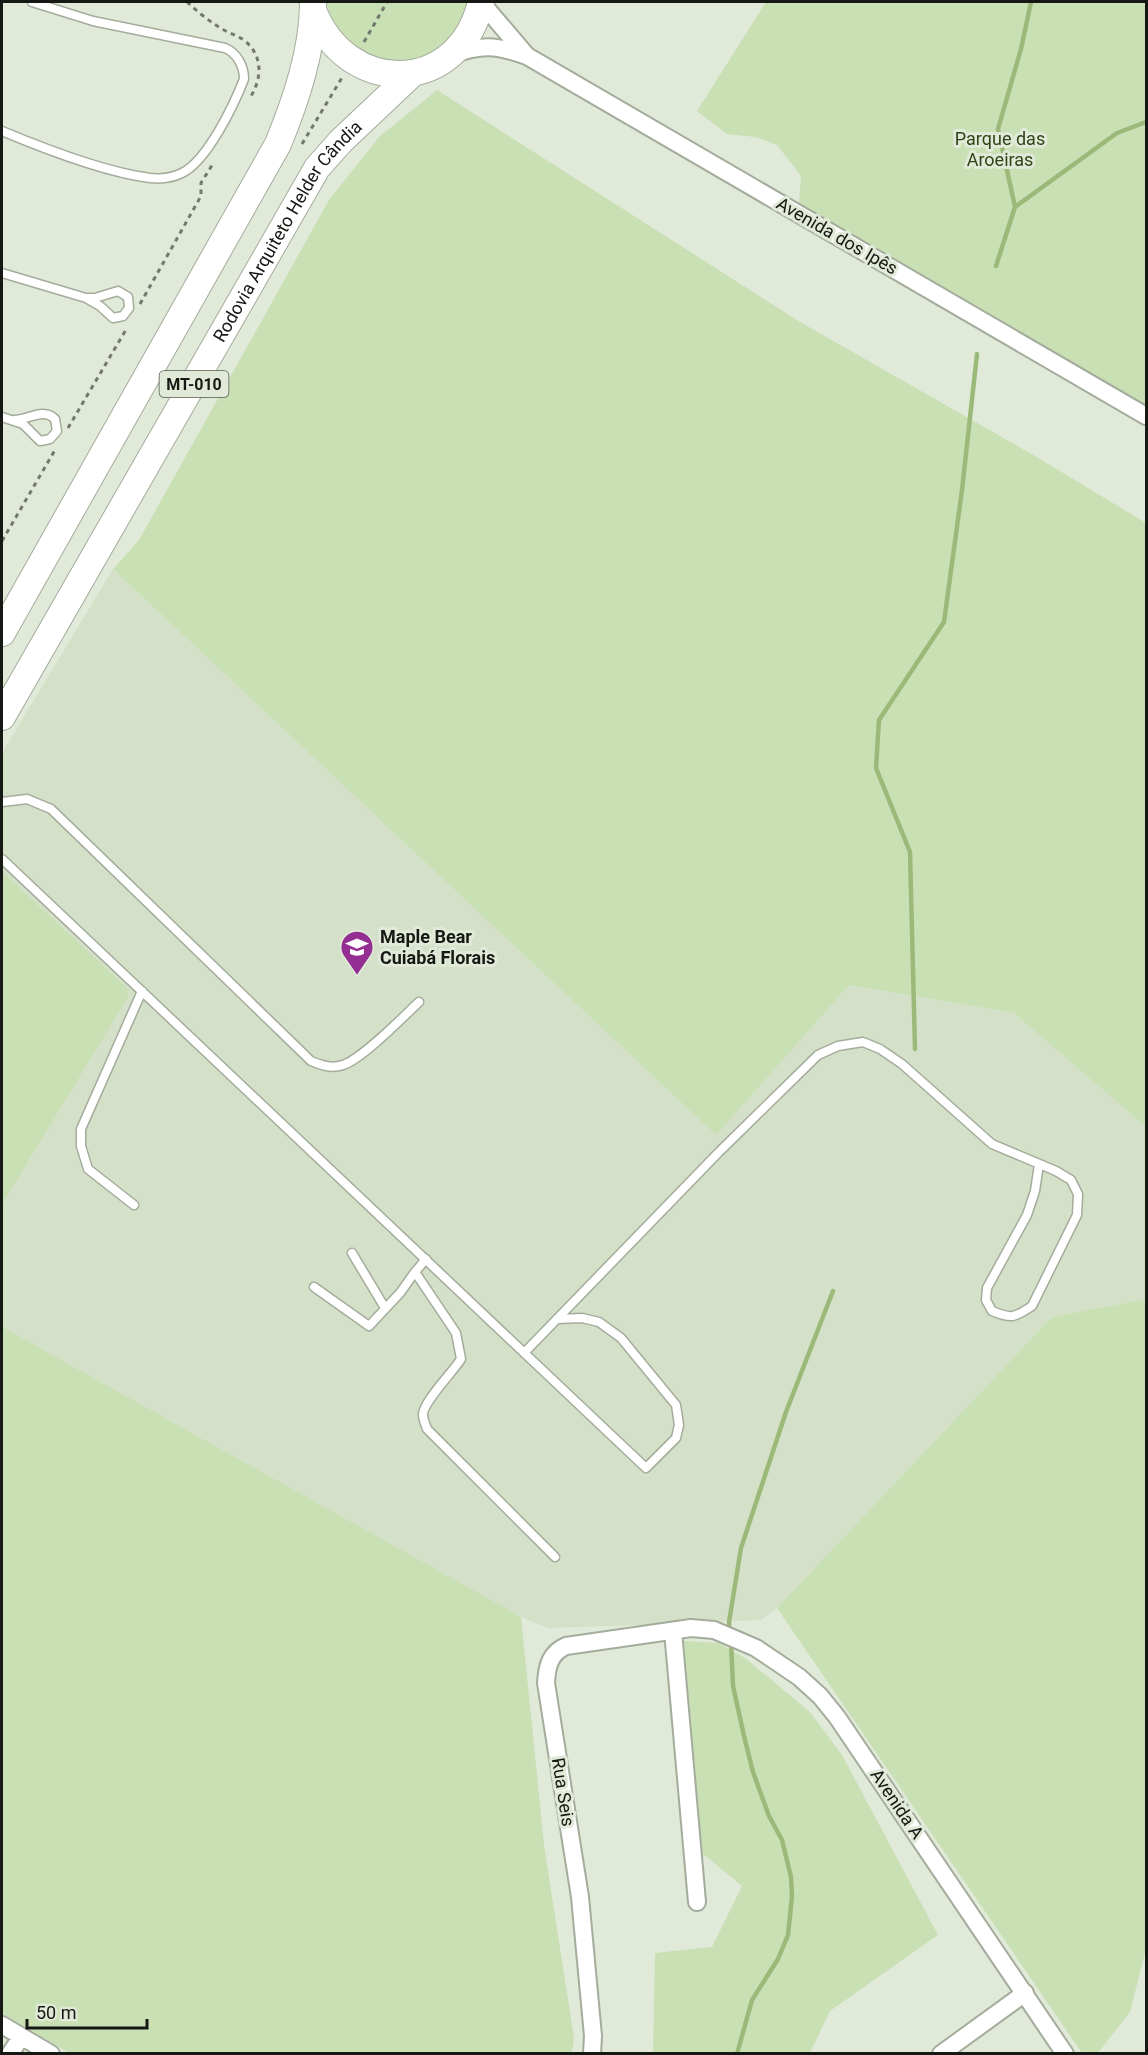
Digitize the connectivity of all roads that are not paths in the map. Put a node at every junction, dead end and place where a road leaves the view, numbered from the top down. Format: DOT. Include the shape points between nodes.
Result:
graph roads {
  1 [pos="32,2"];
  2 [pos="481,2"];
  3 [pos="310,4"];
  4 [pos="451,56"];
  5 [pos="527,56"];
  6 [pos="413,73"];
  7 [pos="2,131"];
  8 [pos="2,273"];
  9 [pos="86,298"];
  10 [pos="1146,416"];
  11 [pos="2,417"];
  12 [pos="14,420"];
  13 [pos="2,633"];
  14 [pos="2,717"];
  15 [pos="2,802"];
  16 [pos="2,859"];
  17 [pos="141,991"];
  18 [pos="419,1002"];
  19 [pos="1039,1164"];
  20 [pos="134,1205"];
  21 [pos="352,1253"];
  22 [pos="426,1259"];
  23 [pos="415,1272"];
  24 [pos="314,1287"];
  25 [pos="385,1308"];
  26 [pos="557,1319"];
  27 [pos="524,1353"];
  28 [pos="555,1557"];
  29 [pos="673,1630"];
  30 [pos="697,1902"];
  31 [pos="1025,1993"];
  32 [pos="2,2025"];
  33 [pos="21,2037"];
  34 [pos="10,2054"];
  35 [pos="51,2054"];
  36 [pos="592,2054"];
  37 [pos="941,2054"];
  38 [pos="1065,2054"];
  1 -- 7 [label="lane" via="93,21 225,48 238,60 244,79 206,150 184,172 169,177 150,178 109,168"];
  2 -- 4 [label="main road, MT-010" via="470,33"];
  2 -- 5 [label="street, Avenida dos Ipês"];
  3 -- 6 [label="main road" via="328,39 352,61 382,72"];
  3 -- 13 [label="main road, MT-010" via="299,90 278,144"];
  4 -- 5 [label="street, Avenida dos Ipês" via="488,46"];
  4 -- 6 [label="main road, MT-010"];
  5 -- 10 [label="street, Avenida dos Ipês"];
  6 -- 14 [label="main road, Rodovia Arquiteto Helder Cândia / MT-010" via="340,141 317,168"];
  8 -- 9 [label="lane"];
  9 -- 9 [label="lane" via="118,291 128,297 129,308 123,316 113,318"];
  11 -- 12 [label="lane"];
  12 -- 12 [label="lane" via="46,413 55,419 57,431 50,439 40,441"];
  15 -- 18 [label="lane" via="27,799 51,809 311,1061 328,1067 344,1065 372,1046"];
  16 -- 17 [label="lane"];
  17 -- 20 [label="lane" via="81,1129 88,1169"];
  17 -- 22 [label="lane"];
  19 -- 19 [label="lane" via="1071,1180 1078,1194 1077,1215 1032,1306 1008,1318 992,1311 986,1300 987,1288 1027,1215"];
  19 -- 26 [label="lane" via="992,1144 880,1049 863,1042 837,1046 818,1055"];
  21 -- 25 [label="lane"];
  22 -- 23 [label="lane"];
  22 -- 27 [label="lane"];
  23 -- 25 [label="lane"];
  23 -- 28 [label="lane" via="456,1333 461,1359 427,1402 422,1413 427,1429"];
  24 -- 25 [label="lane" via="369,1326"];
  26 -- 27 [label="lane"];
  26 -- 27 [label="lane" via="599,1322 621,1338 676,1405 680,1425 676,1438 645,1468"];
  29 -- 30 [label="street"];
  29 -- 31 [label="street, Avenida A" via="714,1630 735,1638 780,1663 820,1696"];
  29 -- 36 [label="street, Rua Seis" via="566,1646 553,1656 548,1667 546,1683 580,1897"];
  31 -- 37 [label="street"];
  31 -- 38 [label="street, Avenida A"];
  32 -- 33 [label="street"];
  33 -- 34 [label="street"];
  33 -- 35 [label="street"];
}
